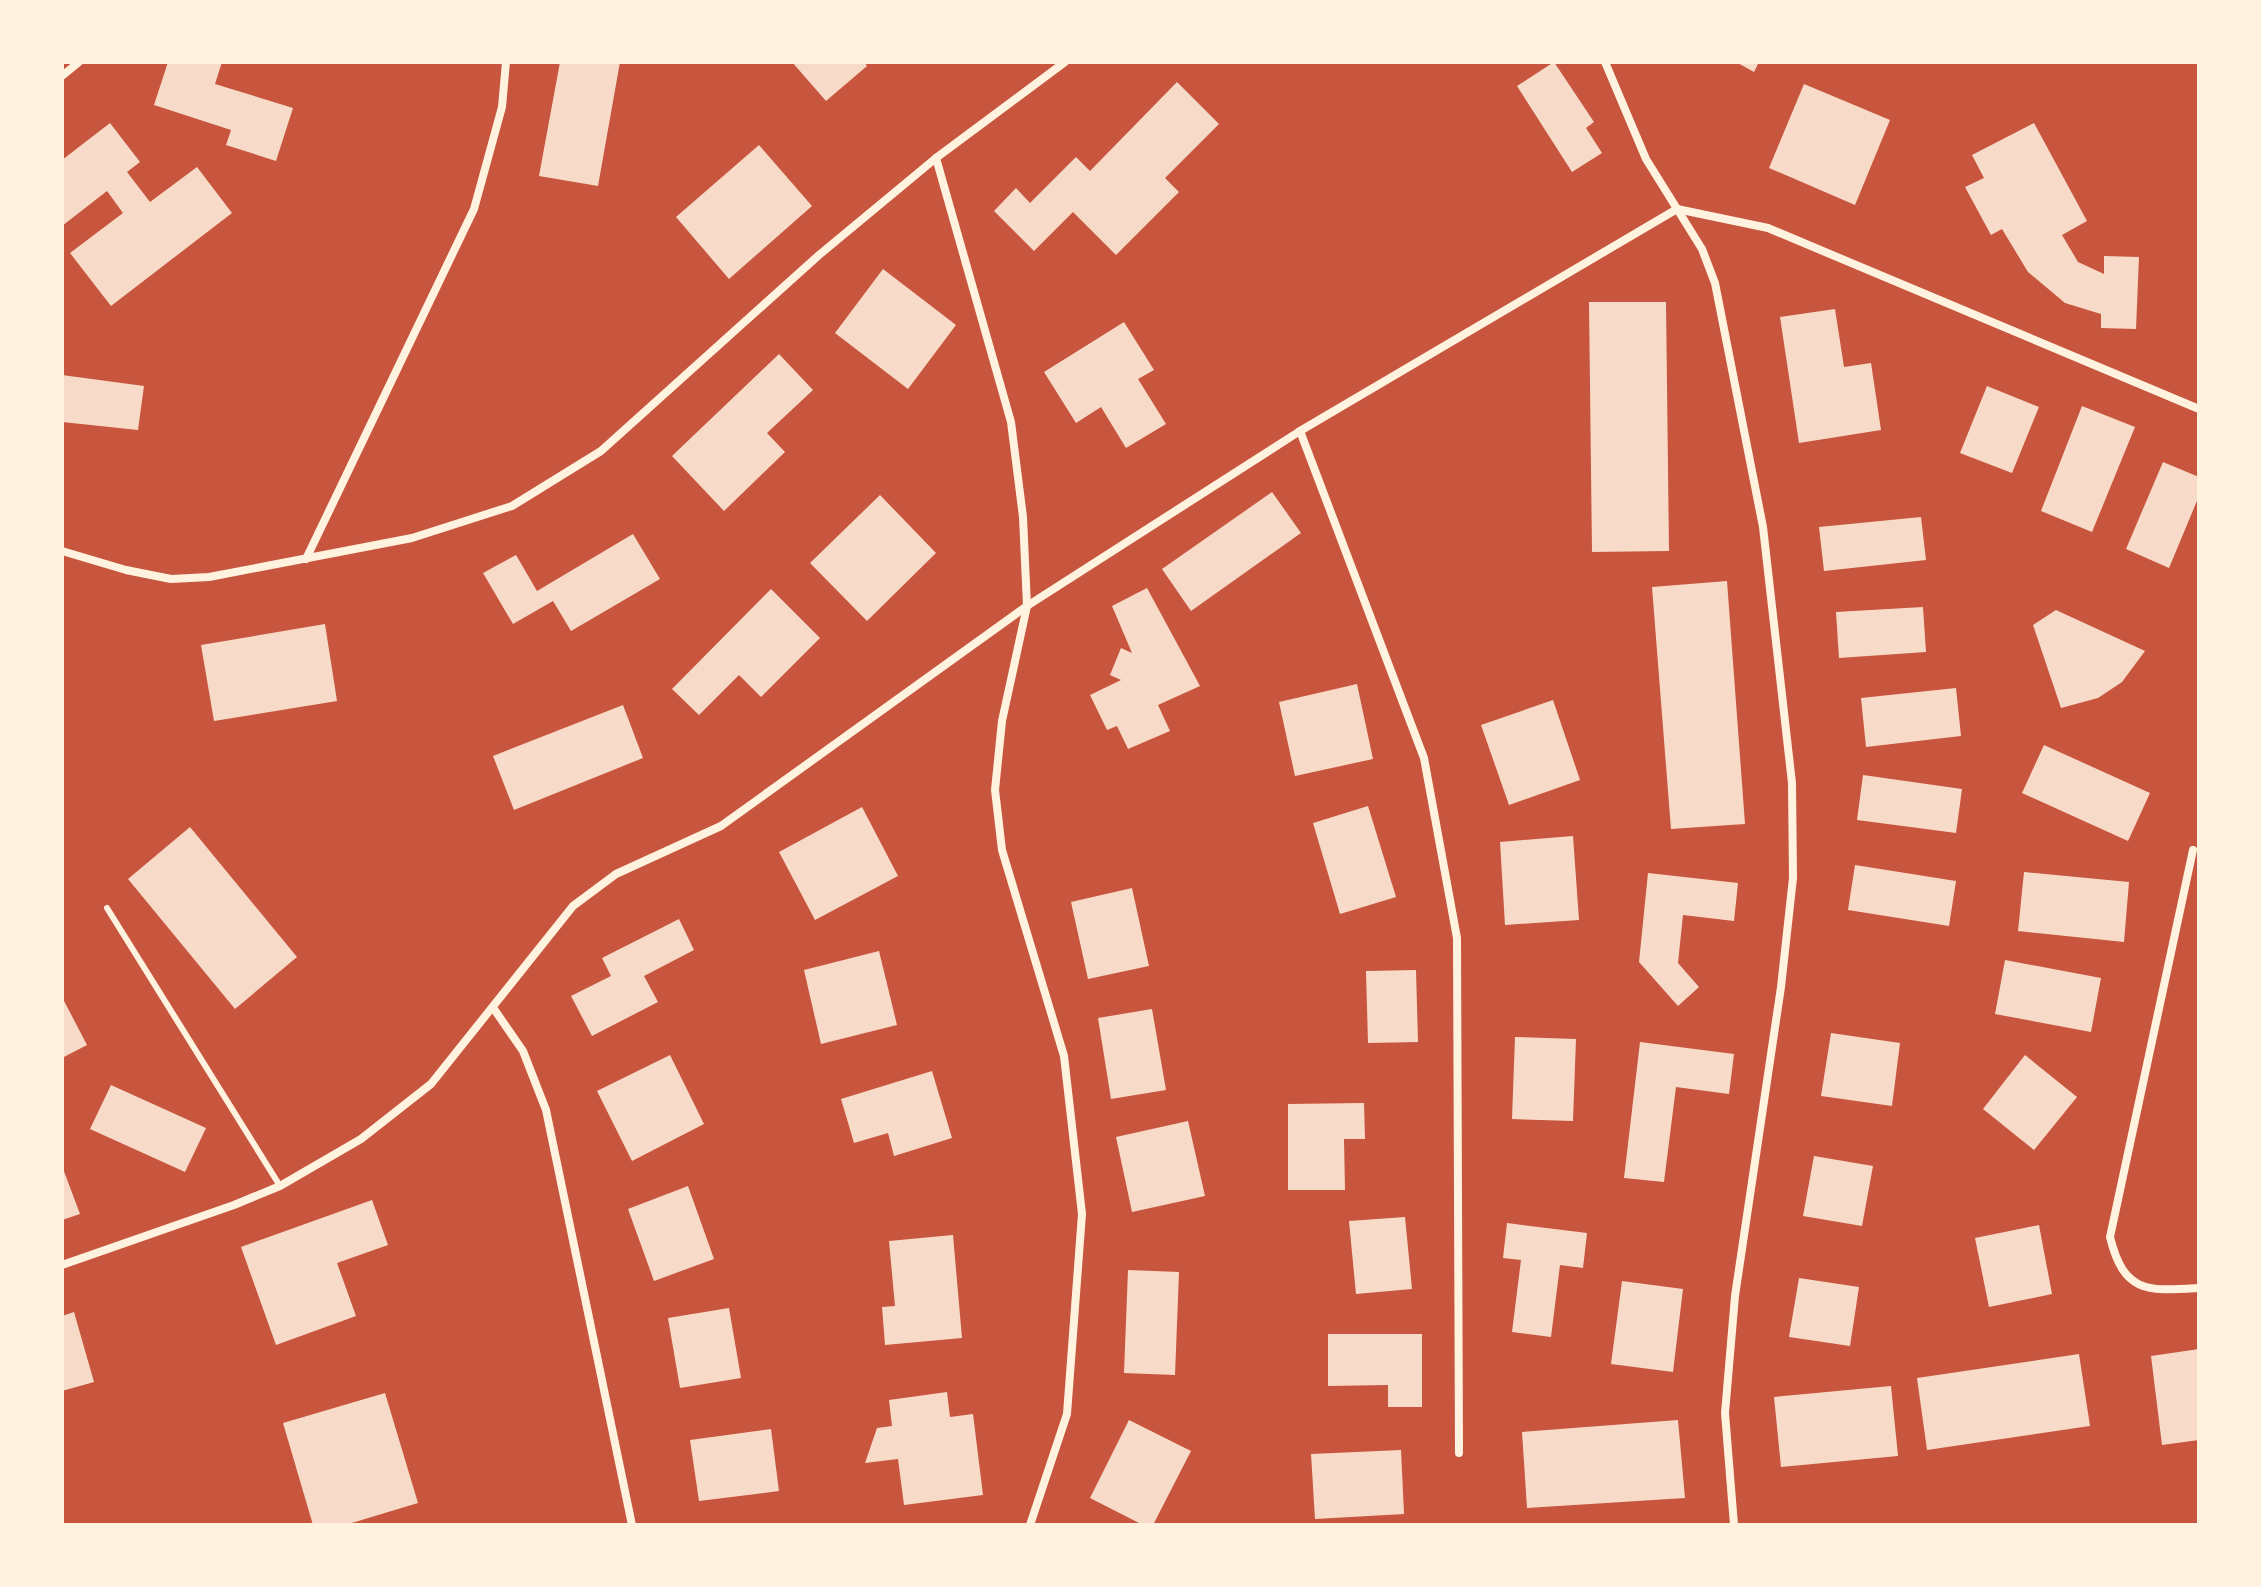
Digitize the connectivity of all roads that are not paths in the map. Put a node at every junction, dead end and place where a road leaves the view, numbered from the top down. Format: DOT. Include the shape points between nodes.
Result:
graph roads {
  1 [pos="79,62"];
  2 [pos="506,62"];
  3 [pos="1065,62"];
  4 [pos="1605,62"];
  5 [pos="62,76"];
  6 [pos="936,158"];
  7 [pos="1677,209"];
  8 [pos="2199,409"];
  9 [pos="1300,431"];
  10 [pos="62,551"];
  11 [pos="306,559"];
  12 [pos="1027,606"];
  13 [pos="2193,850"];
  14 [pos="107,908"];
  15 [pos="494,1009"];
  16 [pos="280,1186"];
  17 [pos="62,1265"];
  18 [pos="2199,1288"];
  19 [pos="1459,1453"];
  20 [pos="632,1525"];
  21 [pos="1030,1525"];
  22 [pos="1734,1525"];
  1 -- 5 [label="street"];
  2 -- 11 [label="street" via="499,120 474,209"];
  3 -- 6 [label="street"];
  4 -- 7 [label="street" via="1646,159"];
  6 -- 11 [label="street" via="819,255 601,451 554,482 512,506 460,525"];
  6 -- 12 [label="street" via="1011,422"];
  7 -- 8 [label="street" via="1768,228"];
  7 -- 9 [label="street"];
  7 -- 22 [label="street" via="1702,249 1718,298 1763,527 1792,783 1793,878 1735,1296 1725,1413"];
  9 -- 12 [label="street"];
  9 -- 19 [label="street" via="1424,758 1457,938"];
  10 -- 11 [label="street" via="171,579"];
  12 -- 15 [label="street" via="721,826 616,874 573,906"];
  12 -- 21 [label="street" via="1002,721 995,790 1002,850 1064,1056 1082,1214 1067,1414"];
  13 -- 18 [label="street" via="2110,1237 2117,1265 2132,1281 2152,1291"];
  14 -- 16 [label="lane"];
  15 -- 16 [label="street" via="431,1084 361,1139"];
  15 -- 20 [label="street" via="523,1051 546,1110"];
  16 -- 17 [label="street"];
}
